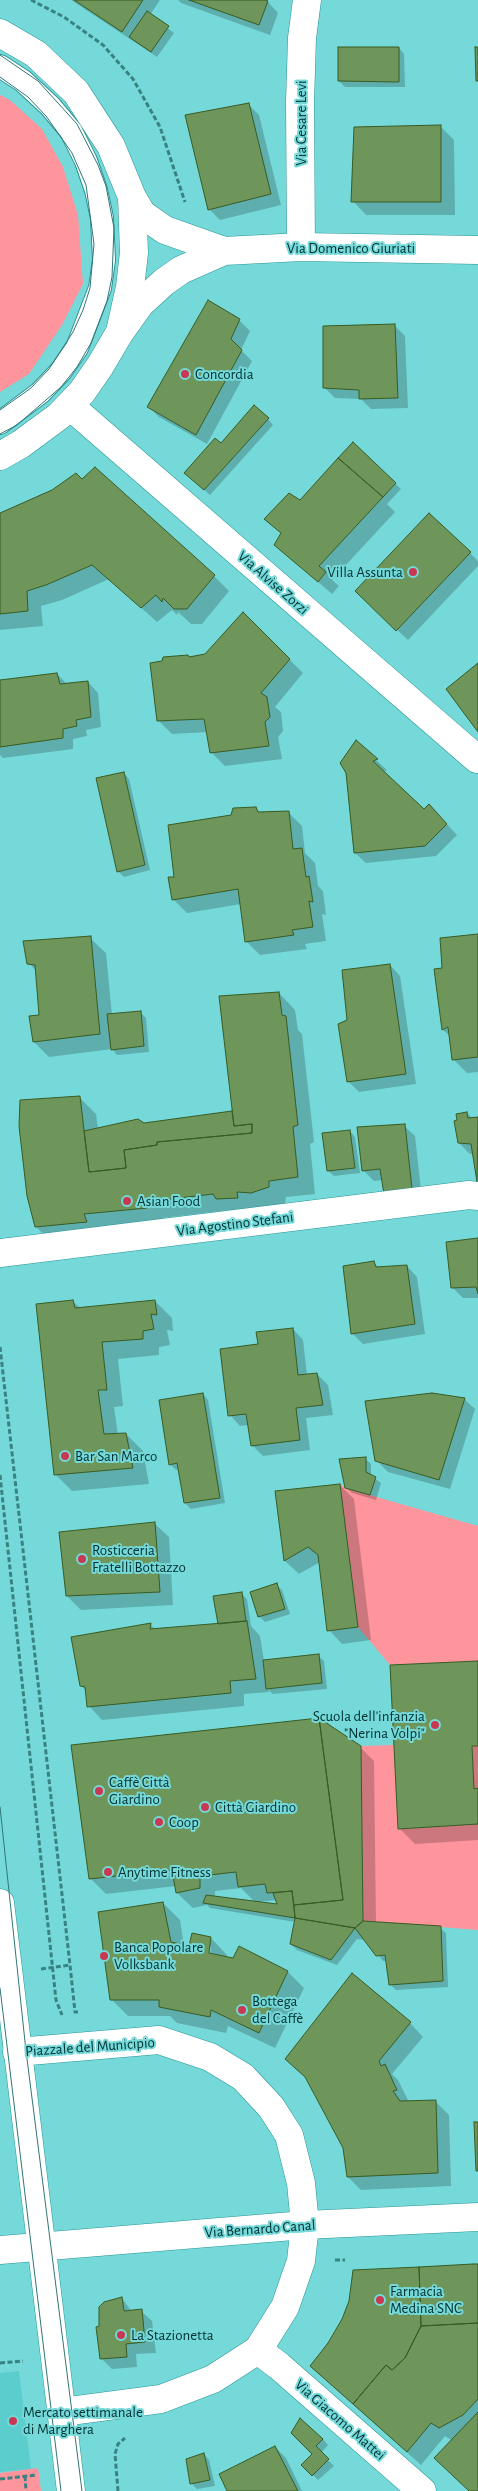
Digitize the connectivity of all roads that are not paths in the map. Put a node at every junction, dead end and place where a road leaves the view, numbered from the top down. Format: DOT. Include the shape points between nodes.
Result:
graph roads {
  1 [pos="307,0"];
  2 [pos="0,33"];
  3 [pos="0,66"];
  4 [pos="132,196"];
  5 [pos="301,247"];
  6 [pos="478,250"];
  7 [pos="224,251"];
  8 [pos="120,332"];
  9 [pos="70,406"];
  10 [pos="0,423"];
  11 [pos="0,456"];
  12 [pos="478,759"];
  13 [pos="475,1194"];
  14 [pos="0,1253"];
  15 [pos="0,1902"];
  16 [pos="17,2052"];
  17 [pos="478,2217"];
  18 [pos="305,2225"];
  19 [pos="42,2247"];
  20 [pos="0,2250"];
  21 [pos="258,2350"];
  22 [pos="62,2412"];
  23 [pos="71,2491"];
  24 [pos="422,2491"];
  1 -- 5 [label="street, Via Cesare Levi" via="300,102"];
  2 -- 4 [label="street" via="36,54 76,92 111,146"];
  3 -- 10 [label="lane" via="23,81 71,131 96,190 102,218 104,260 100,288 77,348 40,394"];
  4 -- 7 [label="street" via="142,214 165,230"];
  4 -- 8 [label="street" via="133,267"];
  5 -- 6 [label="street, Via Domenico Giuriati"];
  5 -- 7 [label="street, Via Domenico Giuriati"];
  7 -- 8 [label="street" via="181,270 164,282 140,304"];
  8 -- 9 [label="street"];
  9 -- 11 [label="street" via="38,433"];
  9 -- 12 [label="street, Via Alvise Zorzi"];
  13 -- 14 [label="street, Via Agostino Stefani"];
  15 -- 16 [label="street"];
  16 -- 18 [label="street, Piazzale del Municipio" via="158,2040 210,2056 243,2077 271,2107 289,2135 301,2183"];
  16 -- 19 [label="street, Piazzale del Municipio"];
  17 -- 18 [label="street, Via Bernardo Canal"];
  18 -- 19 [label="street, Via Bernardo Canal"];
  18 -- 21 [label="street, Piazzale del Municipio" via="301,2261 286,2307"];
  19 -- 20 [label="street"];
  19 -- 22 [label="street, Piazzale del Municipio"];
  21 -- 22 [label="street, Piazzale del Municipio" via="214,2379 161,2399"];
  21 -- 24 [label="street, Via Giacomo Mattei"];
  22 -- 23 [label="street"];
}
